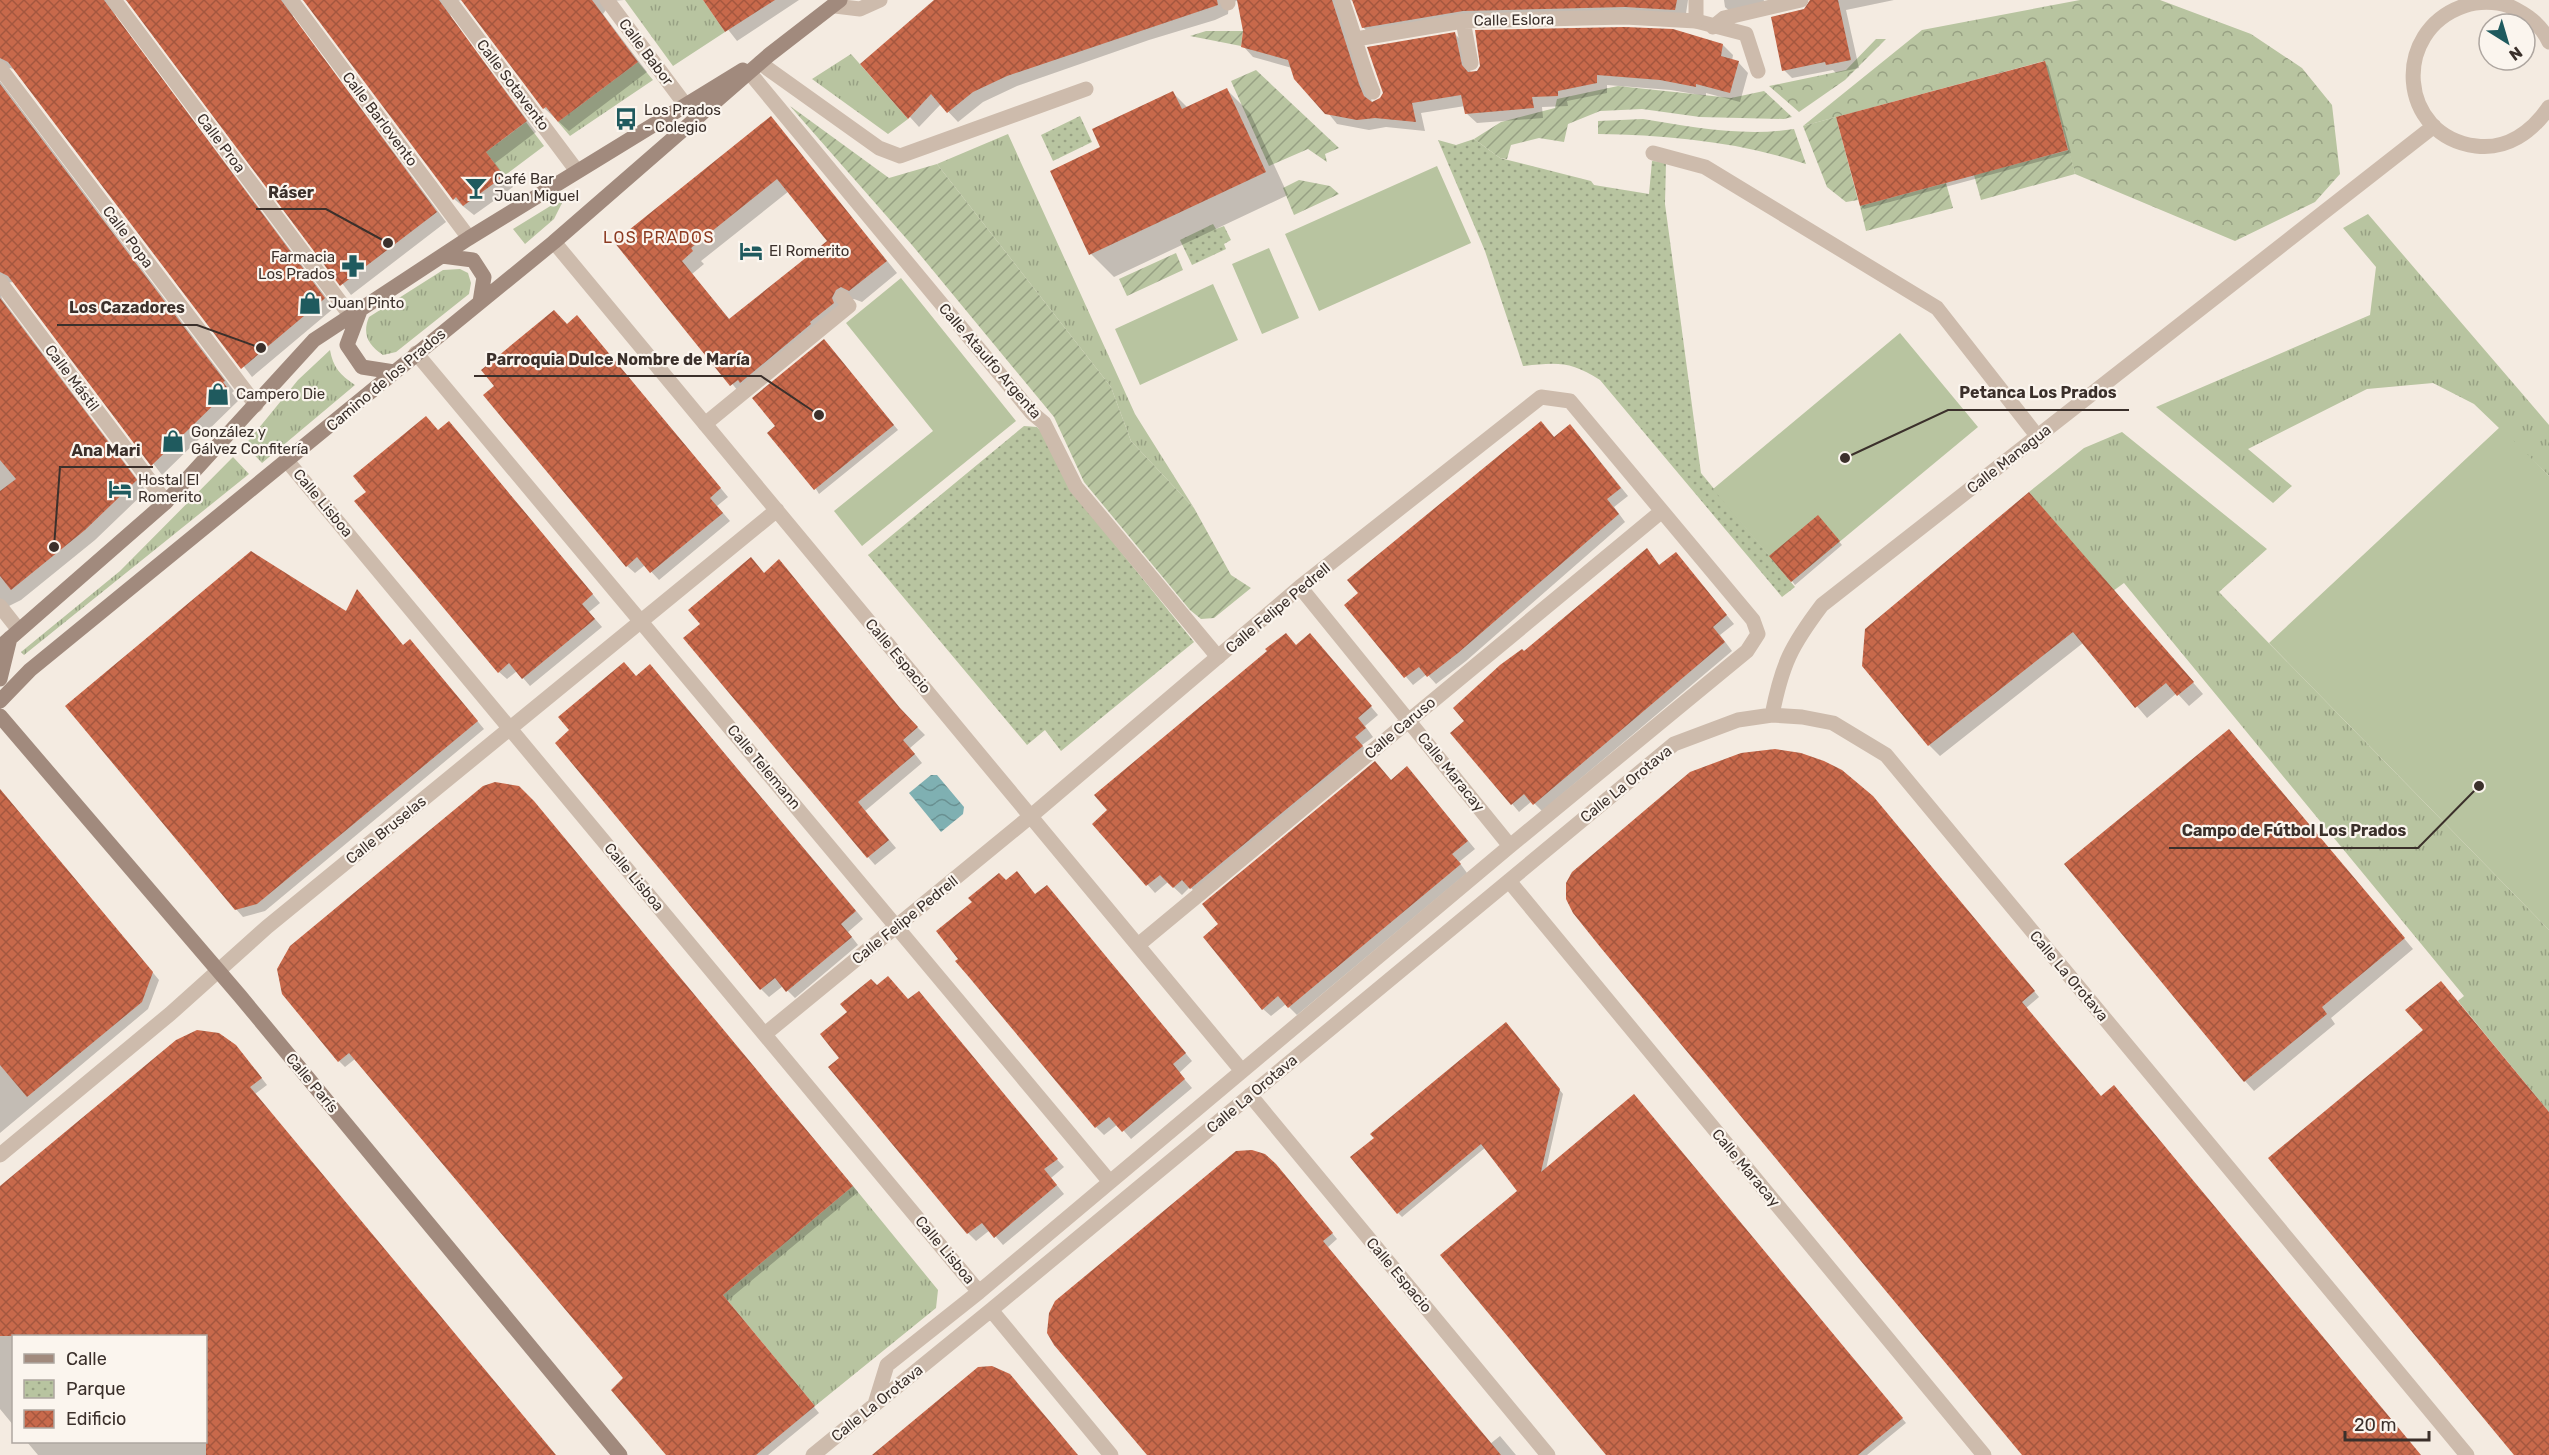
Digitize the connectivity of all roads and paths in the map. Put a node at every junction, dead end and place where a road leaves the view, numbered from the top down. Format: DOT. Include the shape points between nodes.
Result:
graph roads {
  1 [pos="114,0"];
  2 [pos="291,0"];
  3 [pos="449,0"];
  4 [pos="607,0"];
  5 [pos="880,0"];
  6 [pos="1342,0"];
  7 [pos="1696,0"];
  8 [pos="1801,0"];
  9 [pos="837,3"];
  10 [pos="2453,5"];
  11 [pos="2520,6"];
  12 [pos="1463,21"];
  13 [pos="1696,21"];
  14 [pos="1713,27"];
  15 [pos="1356,39"];
  16 [pos="2549,42"];
  17 [pos="759,63"];
  18 [pos="1471,63"];
  19 [pos="0,68"];
  20 [pos="1758,71"];
  21 [pos="1086,89"];
  22 [pos="1373,92"];
  23 [pos="684,103"];
  24 [pos="2549,107"];
  25 [pos="2434,126"];
  26 [pos="1653,153"];
  27 [pos="577,171"];
  28 [pos="469,238"];
  29 [pos="554,242"];
  30 [pos="442,256"];
  31 [pos="0,282"];
  32 [pos="842,297"];
  33 [pos="480,302"];
  34 [pos="356,312"];
  35 [pos="416,353"];
  36 [pos="394,372"];
  37 [pos="256,405"];
  38 [pos="705,424"];
  39 [pos="2038,437"];
  40 [pos="288,462"];
  41 [pos="166,502"];
  42 [pos="777,510"];
  43 [pos="1662,511"];
  44 [pos="1300,587"];
  45 [pos="0,606"];
  46 [pos="642,621"];
  47 [pos="9,638"];
  48 [pos="1218,657"];
  49 [pos="0,679"];
  50 [pos="0,701"];
  51 [pos="1772,715"];
  52 [pos="0,716"];
  53 [pos="1409,721"];
  54 [pos="510,728"];
  55 [pos="1031,816"];
  56 [pos="1510,846"];
  57 [pos="1509,881"];
  58 [pos="897,926"];
  59 [pos="1138,945"];
  60 [pos="218,970"];
  61 [pos="765,1034"];
  62 [pos="1242,1071"];
  63 [pos="1250,1095"];
  64 [pos="0,1155"];
  65 [pos="1110,1182"];
  66 [pos="979,1292"];
  67 [pos="991,1310"];
  68 [pos="875,1404"];
  69 [pos="620,1455"];
  70 [pos="813,1455"];
  71 [pos="1111,1455"];
  72 [pos="1548,1455"];
  73 [pos="1984,1455"];
  74 [pos="2467,1455"];
  1 -- 34 [label="street, Calle Proa"];
  2 -- 28 [label="street, Calle Barlovento"];
  3 -- 27 [label="street, Calle Sotavento"];
  4 -- 23 [label="street, Calle Babor"];
  5 -- 9 [label="street" via="860,9"];
  6 -- 15 [label="street"];
  7 -- 13 [label="street"];
  8 -- 14 [label="street" via="1724,18"];
  9 -- 17 [label="main road, Camino de los Prados"];
  10 -- 11 [label="street" via="2486,2"];
  10 -- 25 [label="street" via="2427,31 2414,61 2415,94"];
  11 -- 16 [label="street"];
  12 -- 13 [label="street, Calle Eslora" via="1625,17"];
  12 -- 15 [label="street, Calle Eslora"];
  12 -- 18 [label="street"];
  13 -- 14 [label="street, Calle Eslora"];
  14 -- 20 [label="street, Calle Eslora" via="1746,34"];
  15 -- 22 [label="street" via="1361,65"];
  17 -- 21 [label="street" via="879,148 900,156"];
  17 -- 23 [label="main road, Camino de los Prados"];
  17 -- 29 [label="main road, Camino de los Prados"];
  17 -- 48 [label="street, Calle Ataulfo Argenta" via="1032,413 1044,423 1076,487"];
  19 -- 37 [label="street, Calle Popa"];
  23 -- 27 [label="main road, Camino de los Prados"];
  24 -- 25 [label="street" via="2528,132 2495,146 2461,143"];
  25 -- 39 [label="street, Calle Managua"];
  26 -- 39 [label="street" via="1705,167 1937,308"];
  27 -- 28 [label="main road, Camino de los Prados"];
  28 -- 30 [label="main road, Camino de los Prados"];
  29 -- 33 [label="main road, Camino de los Prados"];
  29 -- 38 [label="street, Calle Espacio"];
  30 -- 33 [label="main road" via="473,260 484,277"];
  30 -- 34 [label="main road, Camino de los Prados"];
  31 -- 41 [label="street, Calle Mástil"];
  32 -- 38 [label="street" via="849,306"];
  33 -- 35 [label="main road, Camino de los Prados"];
  34 -- 36 [label="main road" via="347,345 362,367"];
  34 -- 37 [label="main road, Camino de los Prados" via="314,340"];
  35 -- 36 [label="main road, Camino de los Prados"];
  35 -- 46 [label="street, Calle Telemann"];
  36 -- 40 [label="main road, Camino de los Prados"];
  37 -- 41 [label="main road, Camino de los Prados"];
  38 -- 42 [label="street, Calle Espacio"];
  39 -- 51 [label="street, Calle Managua" via="1822,605 1790,649"];
  40 -- 50 [label="main road, Camino de los Prados" via="30,670"];
  40 -- 54 [label="street, Calle Lisboa"];
  41 -- 47 [label="main road, Camino de los Prados"];
  42 -- 46 [label="street, Calle Bruselas"];
  42 -- 55 [label="street, Calle Espacio"];
  43 -- 44 [label="street, Calle Felipe Pedrell" via="1570,401 1541,397"];
  43 -- 53 [label="street, Calle Caruso"];
  43 -- 56 [label="street, Calle Felipe Pedrell" via="1754,620 1758,634 1748,651"];
  44 -- 48 [label="street, Calle Felipe Pedrell"];
  44 -- 53 [label="street, Calle Maracay"];
  45 -- 47 [label="street"];
  46 -- 54 [label="street, Calle Bruselas"];
  46 -- 58 [label="street, Calle Telemann"];
  47 -- 49 [label="main road"];
  48 -- 55 [label="street, Calle Felipe Pedrell"];
  51 -- 57 [label="street, Calle La Orotava" via="1738,720 1674,744"];
  51 -- 74 [label="street, Calle La Orotava" via="1833,723 1886,754"];
  52 -- 60 [label="main road, Calle París"];
  53 -- 56 [label="street, Calle Maracay"];
  53 -- 59 [label="street, Calle Caruso"];
  54 -- 60 [label="street, Calle Bruselas"];
  54 -- 61 [label="street, Calle Lisboa"];
  55 -- 58 [label="street, Calle Felipe Pedrell"];
  55 -- 59 [label="street, Calle Espacio"];
  56 -- 62 [label="street"];
  57 -- 63 [label="street, Calle La Orotava"];
  57 -- 73 [label="street, Calle Maracay"];
  58 -- 61 [label="street, Calle Felipe Pedrell"];
  58 -- 65 [label="street, Calle Telemann"];
  59 -- 62 [label="street, Calle Espacio"];
  60 -- 64 [label="street, Calle Bruselas"];
  60 -- 69 [label="main road, Calle París"];
  61 -- 66 [label="street, Calle Lisboa"];
  62 -- 65 [label="street"];
  63 -- 67 [label="street, Calle La Orotava"];
  63 -- 72 [label="street, Calle Espacio"];
  65 -- 66 [label="street"];
  66 -- 68 [label="street" via="887,1365"];
  67 -- 68 [label="street, Calle La Orotava"];
  67 -- 71 [label="street"];
  68 -- 70 [label="street, Calle La Orotava"];
}
